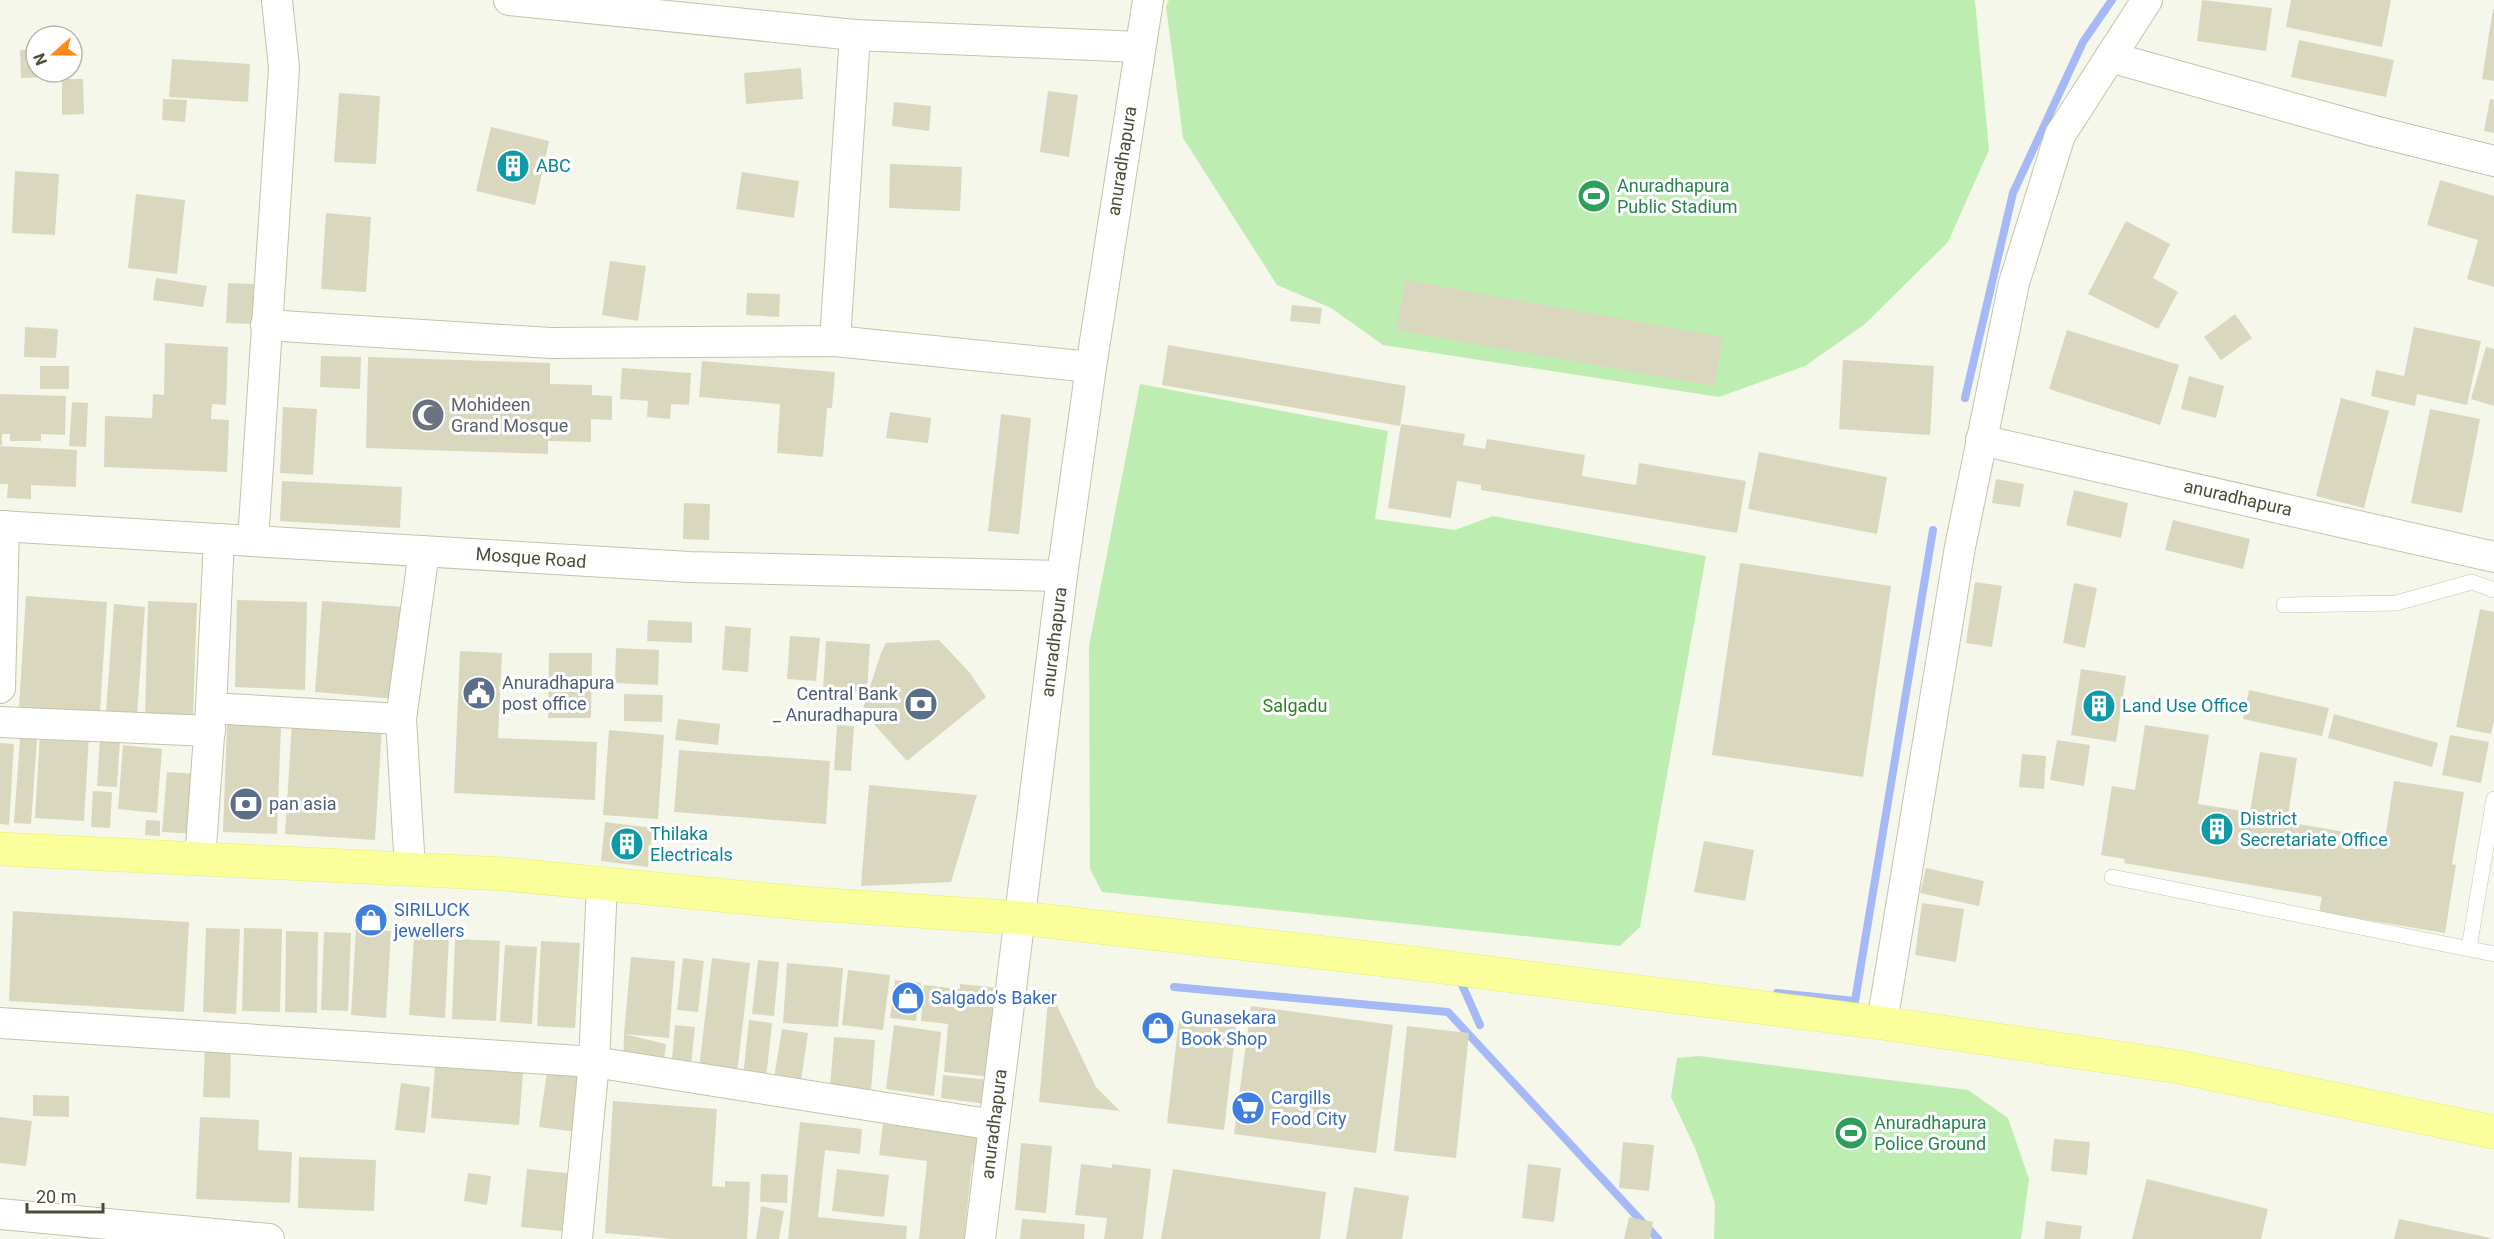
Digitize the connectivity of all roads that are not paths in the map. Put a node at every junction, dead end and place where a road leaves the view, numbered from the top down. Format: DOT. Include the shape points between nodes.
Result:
graph roads {
  1 [pos="277,0"];
  2 [pos="509,0"];
  3 [pos="1148,0"];
  4 [pos="2147,0"];
  5 [pos="855,35"];
  6 [pos="1140,47"];
  7 [pos="2110,57"];
  8 [pos="2494,161"];
  9 [pos="266,325"];
  10 [pos="835,341"];
  11 [pos="1091,367"];
  12 [pos="1982,440"];
  13 [pos="2,526"];
  14 [pos="219,539"];
  15 [pos="253,541"];
  16 [pos="424,551"];
  17 [pos="2494,557"];
  18 [pos="1062,576"];
  19 [pos="2494,590"];
  20 [pos="2284,605"];
  21 [pos="0,688"];
  22 [pos="401,719"];
  23 [pos="211,720"];
  24 [pos="0,722"];
  25 [pos="2494,799"];
  26 [pos="0,849"];
  27 [pos="200,860"];
  28 [pos="410,869"];
  29 [pos="2112,877"];
  30 [pos="602,884"];
  31 [pos="1020,918"];
  32 [pos="2469,948"];
  33 [pos="2494,954"];
  34 [pos="0,1023"];
  35 [pos="1882,1023"];
  36 [pos="594,1062"];
  37 [pos="994,1125"];
  38 [pos="2494,1132"];
  39 [pos="0,1214"];
  40 [pos="269,1239"];
  41 [pos="577,1239"];
  42 [pos="980,1239"];
  1 -- 9 [label="street" via="284,68"];
  2 -- 5 [label="street"];
  3 -- 6 [label="street, anuradhapura"];
  4 -- 7 [label="street"];
  5 -- 6 [label="street"];
  5 -- 10 [label="street"];
  6 -- 11 [label="street, anuradhapura"];
  7 -- 8 [label="street"];
  7 -- 12 [label="street" via="2060,135 2014,283"];
  9 -- 10 [label="street" via="551,343"];
  9 -- 15 [label="street"];
  10 -- 11 [label="street"];
  11 -- 18 [label="street, anuradhapura"];
  12 -- 17 [label="street, anuradhapura"];
  12 -- 35 [label="street" via="1960,547"];
  13 -- 14 [label="street, Mosque Road"];
  13 -- 21 [label="street"];
  14 -- 15 [label="street, Mosque Road"];
  14 -- 23 [label="street"];
  15 -- 16 [label="street, Mosque Road"];
  16 -- 18 [label="street, Mosque Road" via="689,567"];
  16 -- 22 [label="street"];
  18 -- 31 [label="street, anuradhapura"];
  19 -- 20 [label="lane" via="2472,582 2396,603"];
  22 -- 23 [label="street"];
  22 -- 28 [label="street"];
  23 -- 24 [label="street"];
  23 -- 27 [label="street"];
  25 -- 32 [label="lane"];
  26 -- 27 [label="main road"];
  27 -- 28 [label="main road"];
  28 -- 30 [label="main road"];
  29 -- 32 [label="lane"];
  30 -- 31 [label="main road"];
  30 -- 36 [label="street"];
  31 -- 35 [label="main road"];
  31 -- 37 [label="street, anuradhapura"];
  32 -- 33 [label="lane"];
  34 -- 36 [label="street"];
  35 -- 38 [label="main road" via="2179,1067"];
  36 -- 37 [label="street"];
  36 -- 41 [label="street"];
  37 -- 42 [label="street, anuradhapura"];
  39 -- 40 [label="street"];
}
